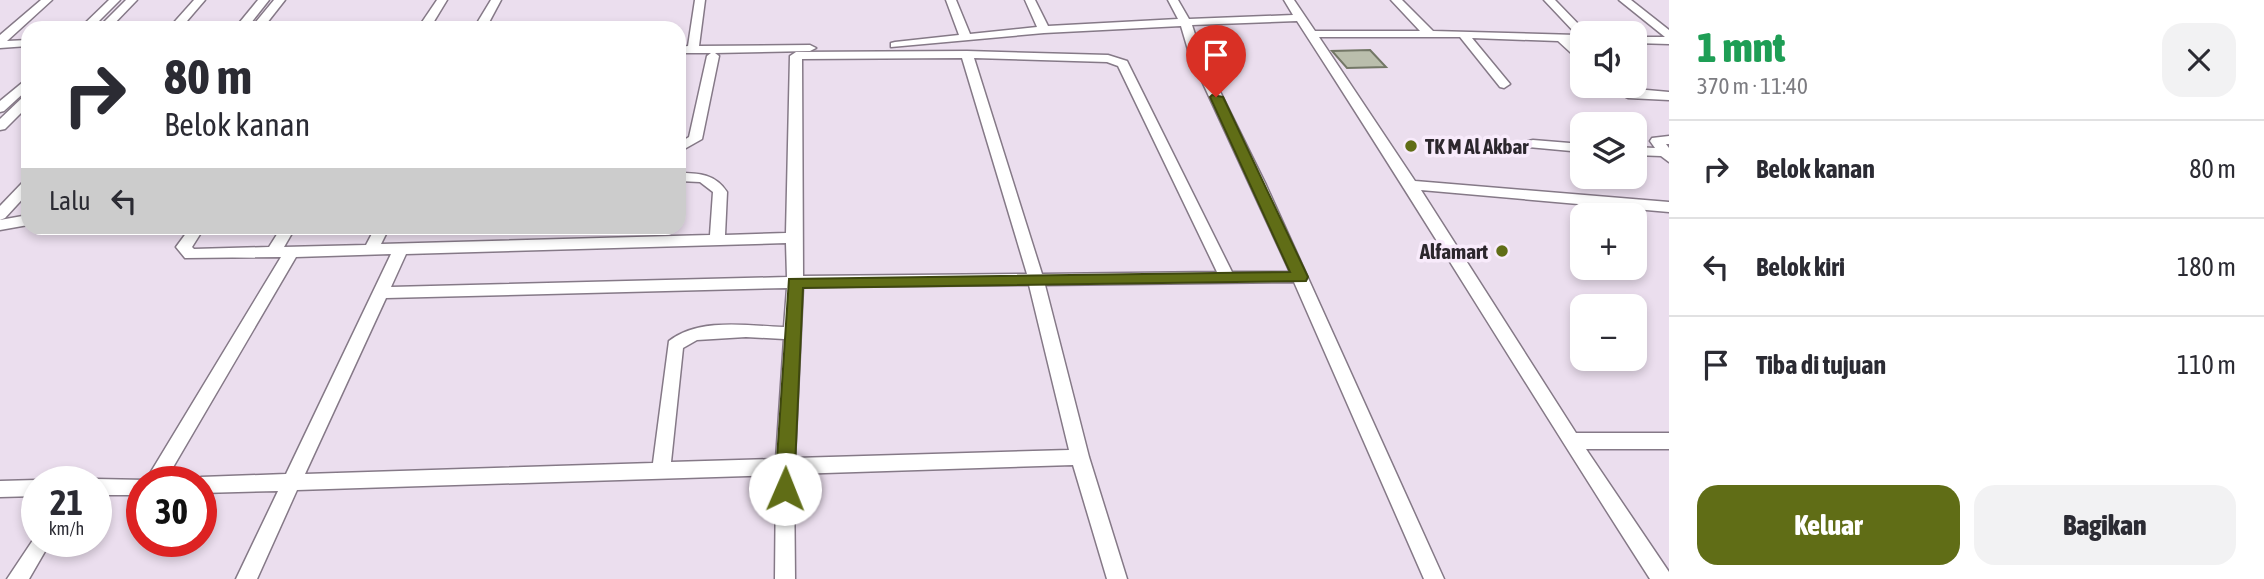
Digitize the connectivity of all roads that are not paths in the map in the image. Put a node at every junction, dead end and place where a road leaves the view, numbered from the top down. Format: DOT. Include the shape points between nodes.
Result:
graph roads {
  1 [pos="47,0"];
  2 [pos="116,0"];
  3 [pos="132,0"];
  4 [pos="200,0"];
  5 [pos="264,0"];
  6 [pos="280,0"];
  7 [pos="442,0"];
  8 [pos="496,0"];
  9 [pos="700,0"];
  10 [pos="951,0"];
  11 [pos="1030,0"];
  12 [pos="1172,0"];
  13 [pos="1289,0"];
  14 [pos="1396,0"];
  15 [pos="1549,0"];
  16 [pos="1624,0"];
  17 [pos="271,10"];
  18 [pos="255,11"];
  19 [pos="1300,18"];
  20 [pos="24,21"];
  21 [pos="94,21"];
  22 [pos="111,21"];
  23 [pos="181,21"];
  24 [pos="247,21"];
  25 [pos="262,21"];
  26 [pos="428,21"];
  27 [pos="484,21"];
  28 [pos="1185,22"];
  29 [pos="21,24"];
  30 [pos="1570,24"];
  31 [pos="1044,30"];
  32 [pos="1311,34"];
  33 [pos="1430,34"];
  34 [pos="1463,34"];
  35 [pos="1669,35"];
  36 [pos="966,38"];
  37 [pos="1570,38"];
  38 [pos="1562,39"];
  39 [pos="1647,40"];
  40 [pos="1669,41"];
  41 [pos="0,43"];
  42 [pos="21,43"];
  43 [pos="1570,47"];
  44 [pos="686,50"];
  45 [pos="693,50"];
  46 [pos="967,54"];
  47 [pos="713,56"];
  48 [pos="796,56"];
  49 [pos="686,58"];
  50 [pos="1504,84"];
  51 [pos="21,88"];
  52 [pos="1647,95"];
  53 [pos="1669,96"];
  54 [pos="21,104"];
  55 [pos="21,106"];
  56 [pos="0,108"];
  57 [pos="0,126"];
  58 [pos="686,144"];
  59 [pos="1533,144"];
  60 [pos="1570,147"];
  61 [pos="1667,150"];
  62 [pos="1647,151"];
  63 [pos="686,177"];
  64 [pos="1410,185"];
  65 [pos="21,192"];
  66 [pos="1669,207"];
  67 [pos="0,215"];
  68 [pos="21,221"];
  69 [pos="0,225"];
  70 [pos="192,235"];
  71 [pos="284,235"];
  72 [pos="378,235"];
  73 [pos="793,238"];
  74 [pos="718,239"];
  75 [pos="401,249"];
  76 [pos="371,250"];
  77 [pos="292,251"];
  78 [pos="273,252"];
  79 [pos="1227,277"];
  80 [pos="1300,277"];
  81 [pos="1036,279"];
  82 [pos="795,282"];
  83 [pos="380,293"];
  84 [pos="790,333"];
  85 [pos="1669,440"];
  86 [pos="1571,441"];
  87 [pos="1080,457"];
  88 [pos="164,466"];
  89 [pos="785,467"];
  90 [pos="661,471"];
  91 [pos="289,484"];
  92 [pos="217,485"];
  93 [pos="21,488"];
  94 [pos="0,489"];
  95 [pos="31,557"];
  96 [pos="18,579"];
  97 [pos="246,579"];
  98 [pos="785,579"];
  99 [pos="1117,579"];
  100 [pos="1434,579"];
  101 [pos="1662,579"];
  1 -- 20 [label="street"];
  2 -- 21 [label="street"];
  3 -- 22 [label="street"];
  4 -- 23 [label="street"];
  5 -- 18 [label="street"];
  6 -- 17 [label="street"];
  7 -- 26 [label="street"];
  8 -- 27 [label="street"];
  9 -- 45 [label="street"];
  10 -- 36 [label="street"];
  11 -- 31 [label="street"];
  12 -- 28 [label="street"];
  13 -- 19 [label="street"];
  14 -- 33 [label="street"];
  15 -- 30 [label="street"];
  16 -- 35 [label="street"];
  17 -- 18 [label="street"];
  17 -- 25 [label="street"];
  18 -- 24 [label="street"];
  19 -- 28 [label="street"];
  19 -- 32 [label="street"];
  28 -- 31 [label="street"];
  28 -- 80 [label="street" via="1195,53"];
  29 -- 41 [label="street"];
  31 -- 36 [label="street"];
  32 -- 33 [label="street"];
  32 -- 64 [label="street"];
  33 -- 34 [label="street"];
  34 -- 38 [label="street"];
  34 -- 50 [label="street"];
  36 -- 45 [label="street" via="894,46"];
  37 -- 38 [label="street"];
  38 -- 43 [label="street"];
  39 -- 40 [label="street"];
  41 -- 42 [label="street"];
  44 -- 45 [label="street"];
  46 -- 48 [label="street"];
  46 -- 79 [label="street" via="1108,59 1123,64"];
  46 -- 81 [label="street"];
  47 -- 48 [label="street"];
  47 -- 49 [label="street"];
  47 -- 58 [label="street" via="695,139"];
  48 -- 73 [label="street"];
  51 -- 56 [label="street"];
  52 -- 53 [label="street"];
  54 -- 56 [label="street"];
  55 -- 57 [label="street"];
  59 -- 60 [label="street"];
  61 -- 62 [label="street"];
  63 -- 74 [label="street" via="716,185 720,192"];
  64 -- 66 [label="street"];
  64 -- 86 [label="street"];
  65 -- 67 [label="street"];
  68 -- 69 [label="street"];
  70 -- 78 [label="street" via="184,247 190,254"];
  71 -- 78 [label="street"];
  72 -- 76 [label="street"];
  73 -- 74 [label="street"];
  73 -- 82 [label="street"];
  74 -- 75 [label="street"];
  75 -- 76 [label="street"];
  75 -- 83 [label="street"];
  76 -- 77 [label="street"];
  77 -- 78 [label="street"];
  77 -- 88 [label="street"];
  79 -- 80 [label="street"];
  79 -- 81 [label="street"];
  80 -- 100 [label="street"];
  81 -- 82 [label="street"];
  81 -- 87 [label="street"];
  82 -- 83 [label="street"];
  82 -- 84 [label="street"];
  83 -- 91 [label="street"];
  84 -- 89 [label="street"];
  84 -- 90 [label="street" via="695,333 679,340"];
  85 -- 86 [label="street"];
  86 -- 101 [label="street"];
  87 -- 89 [label="street"];
  87 -- 99 [label="street"];
  89 -- 90 [label="street"];
  89 -- 98 [label="street"];
  90 -- 91 [label="street"];
  91 -- 92 [label="street"];
  91 -- 97 [label="street"];
  93 -- 94 [label="street"];
  95 -- 96 [label="street"];
}
